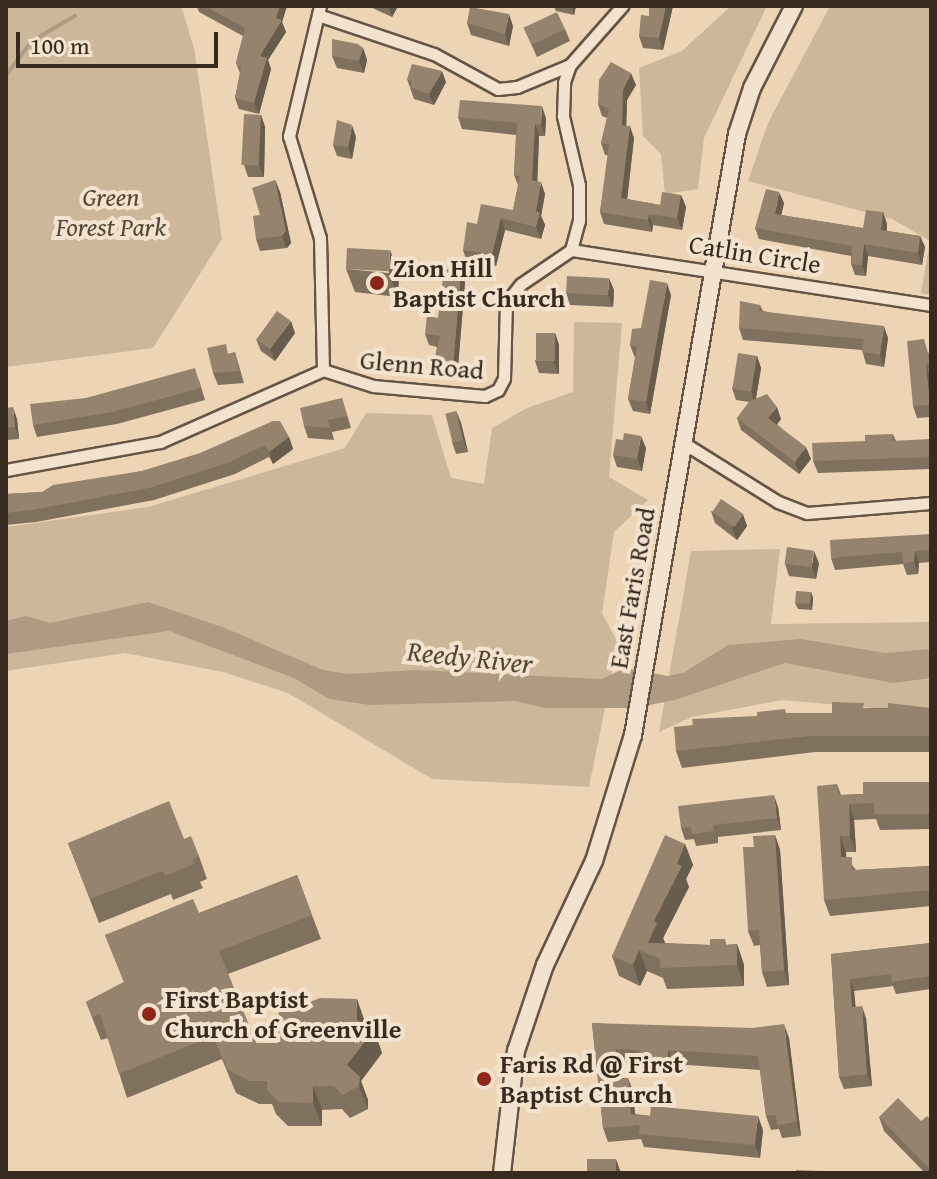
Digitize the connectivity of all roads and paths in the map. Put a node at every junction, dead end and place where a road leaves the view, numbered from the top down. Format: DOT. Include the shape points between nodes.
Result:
graph roads {
  1 [pos="622,6"];
  2 [pos="794,6"];
  3 [pos="319,10"];
  4 [pos="570,65"];
  5 [pos="571,250"];
  6 [pos="713,270"];
  7 [pos="931,305"];
  8 [pos="323,370"];
  9 [pos="682,442"];
  10 [pos="6,470"];
  11 [pos="931,503"];
  12 [pos="502,1173"];
  1 -- 4 [label="street"];
  2 -- 6 [label="main road, East Faris Road" via="752,88 737,134"];
  3 -- 4 [label="street" via="434,54 498,89 517,87"];
  3 -- 8 [label="street, Glenn Road" via="289,136 320,238"];
  4 -- 5 [label="street" via="563,116 582,209"];
  5 -- 6 [label="street, Catlin Circle"];
  5 -- 8 [label="street, Glenn Road" via="521,284 506,303 504,378 494,394 373,386"];
  6 -- 7 [label="street, Catlin Circle"];
  6 -- 9 [label="main road, East Faris Road"];
  8 -- 10 [label="street" via="160,442"];
  9 -- 11 [label="street" via="778,502 807,513"];
  9 -- 12 [label="main road, East Faris Road" via="633,735 599,847 545,965 516,1051"];
}
